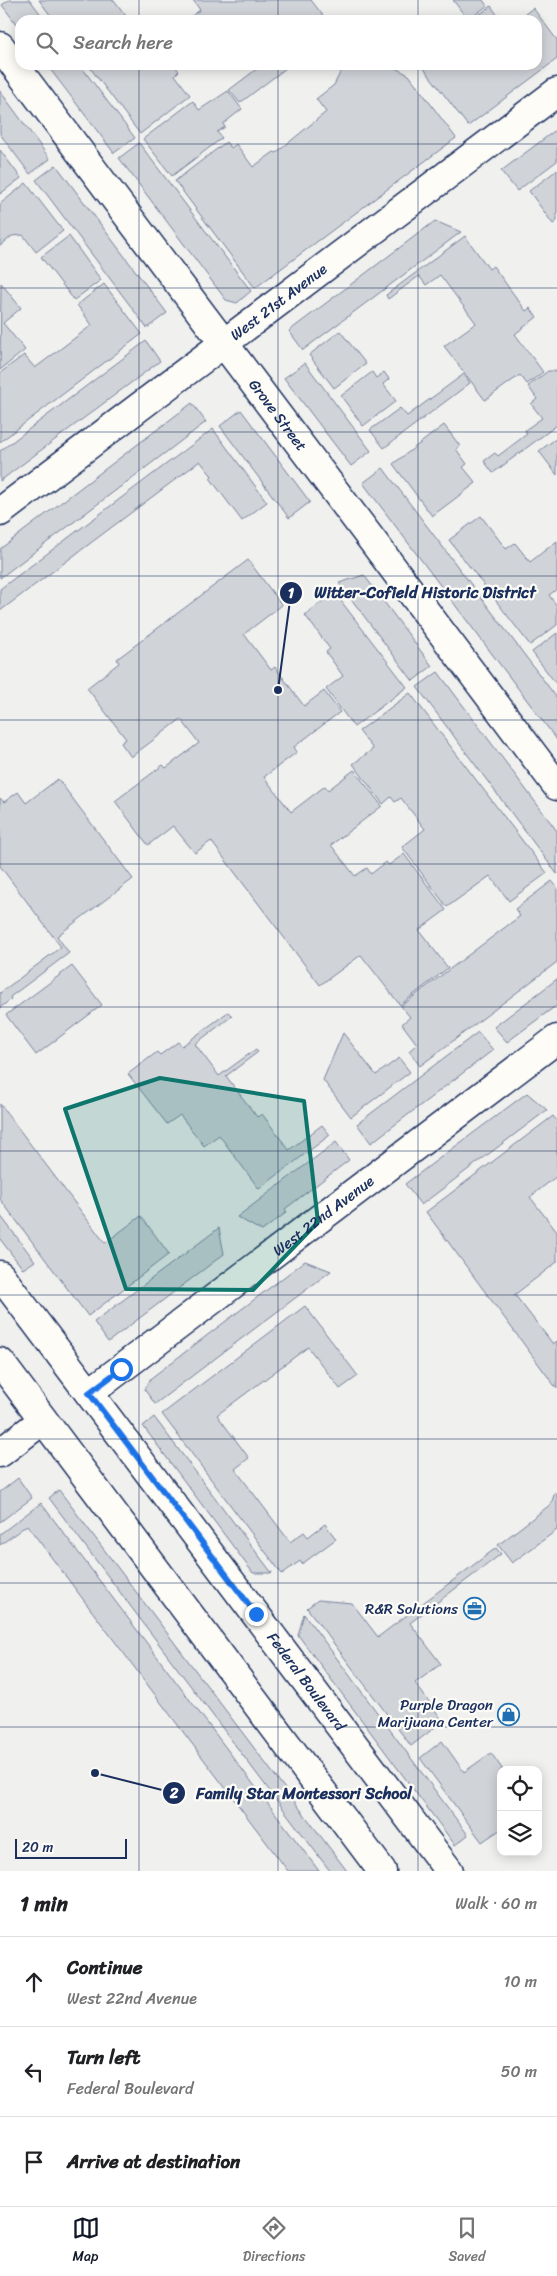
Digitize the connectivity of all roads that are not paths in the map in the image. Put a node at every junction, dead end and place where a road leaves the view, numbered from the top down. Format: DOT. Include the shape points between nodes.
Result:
graph roads {
  1 [pos="0,46"];
  2 [pos="15,66"];
  3 [pos="18,70"];
  4 [pos="557,92"];
  5 [pos="224,343"];
  6 [pos="0,512"];
  7 [pos="557,786"];
  8 [pos="557,1038"];
  9 [pos="0,1275"];
  10 [pos="0,1362"];
  11 [pos="89,1393"];
  12 [pos="44,1420"];
  13 [pos="0,1453"];
  14 [pos="382,1871"];
  15 [pos="449,1871"];
  1 -- 2 [label="street, Grove Street"];
  3 -- 5 [label="street, Grove Street"];
  4 -- 5 [label="street, West 21st Avenue"];
  5 -- 6 [label="street, West 21st Avenue"];
  5 -- 7 [label="street, Grove Street"];
  8 -- 11 [label="street, West 22nd Avenue"];
  9 -- 11 [label="street, Federal Boulevard"];
  10 -- 12 [label="street"];
  11 -- 15 [label="street, Federal Boulevard"];
  12 -- 13 [label="street"];
  12 -- 14 [label="street"];
}
